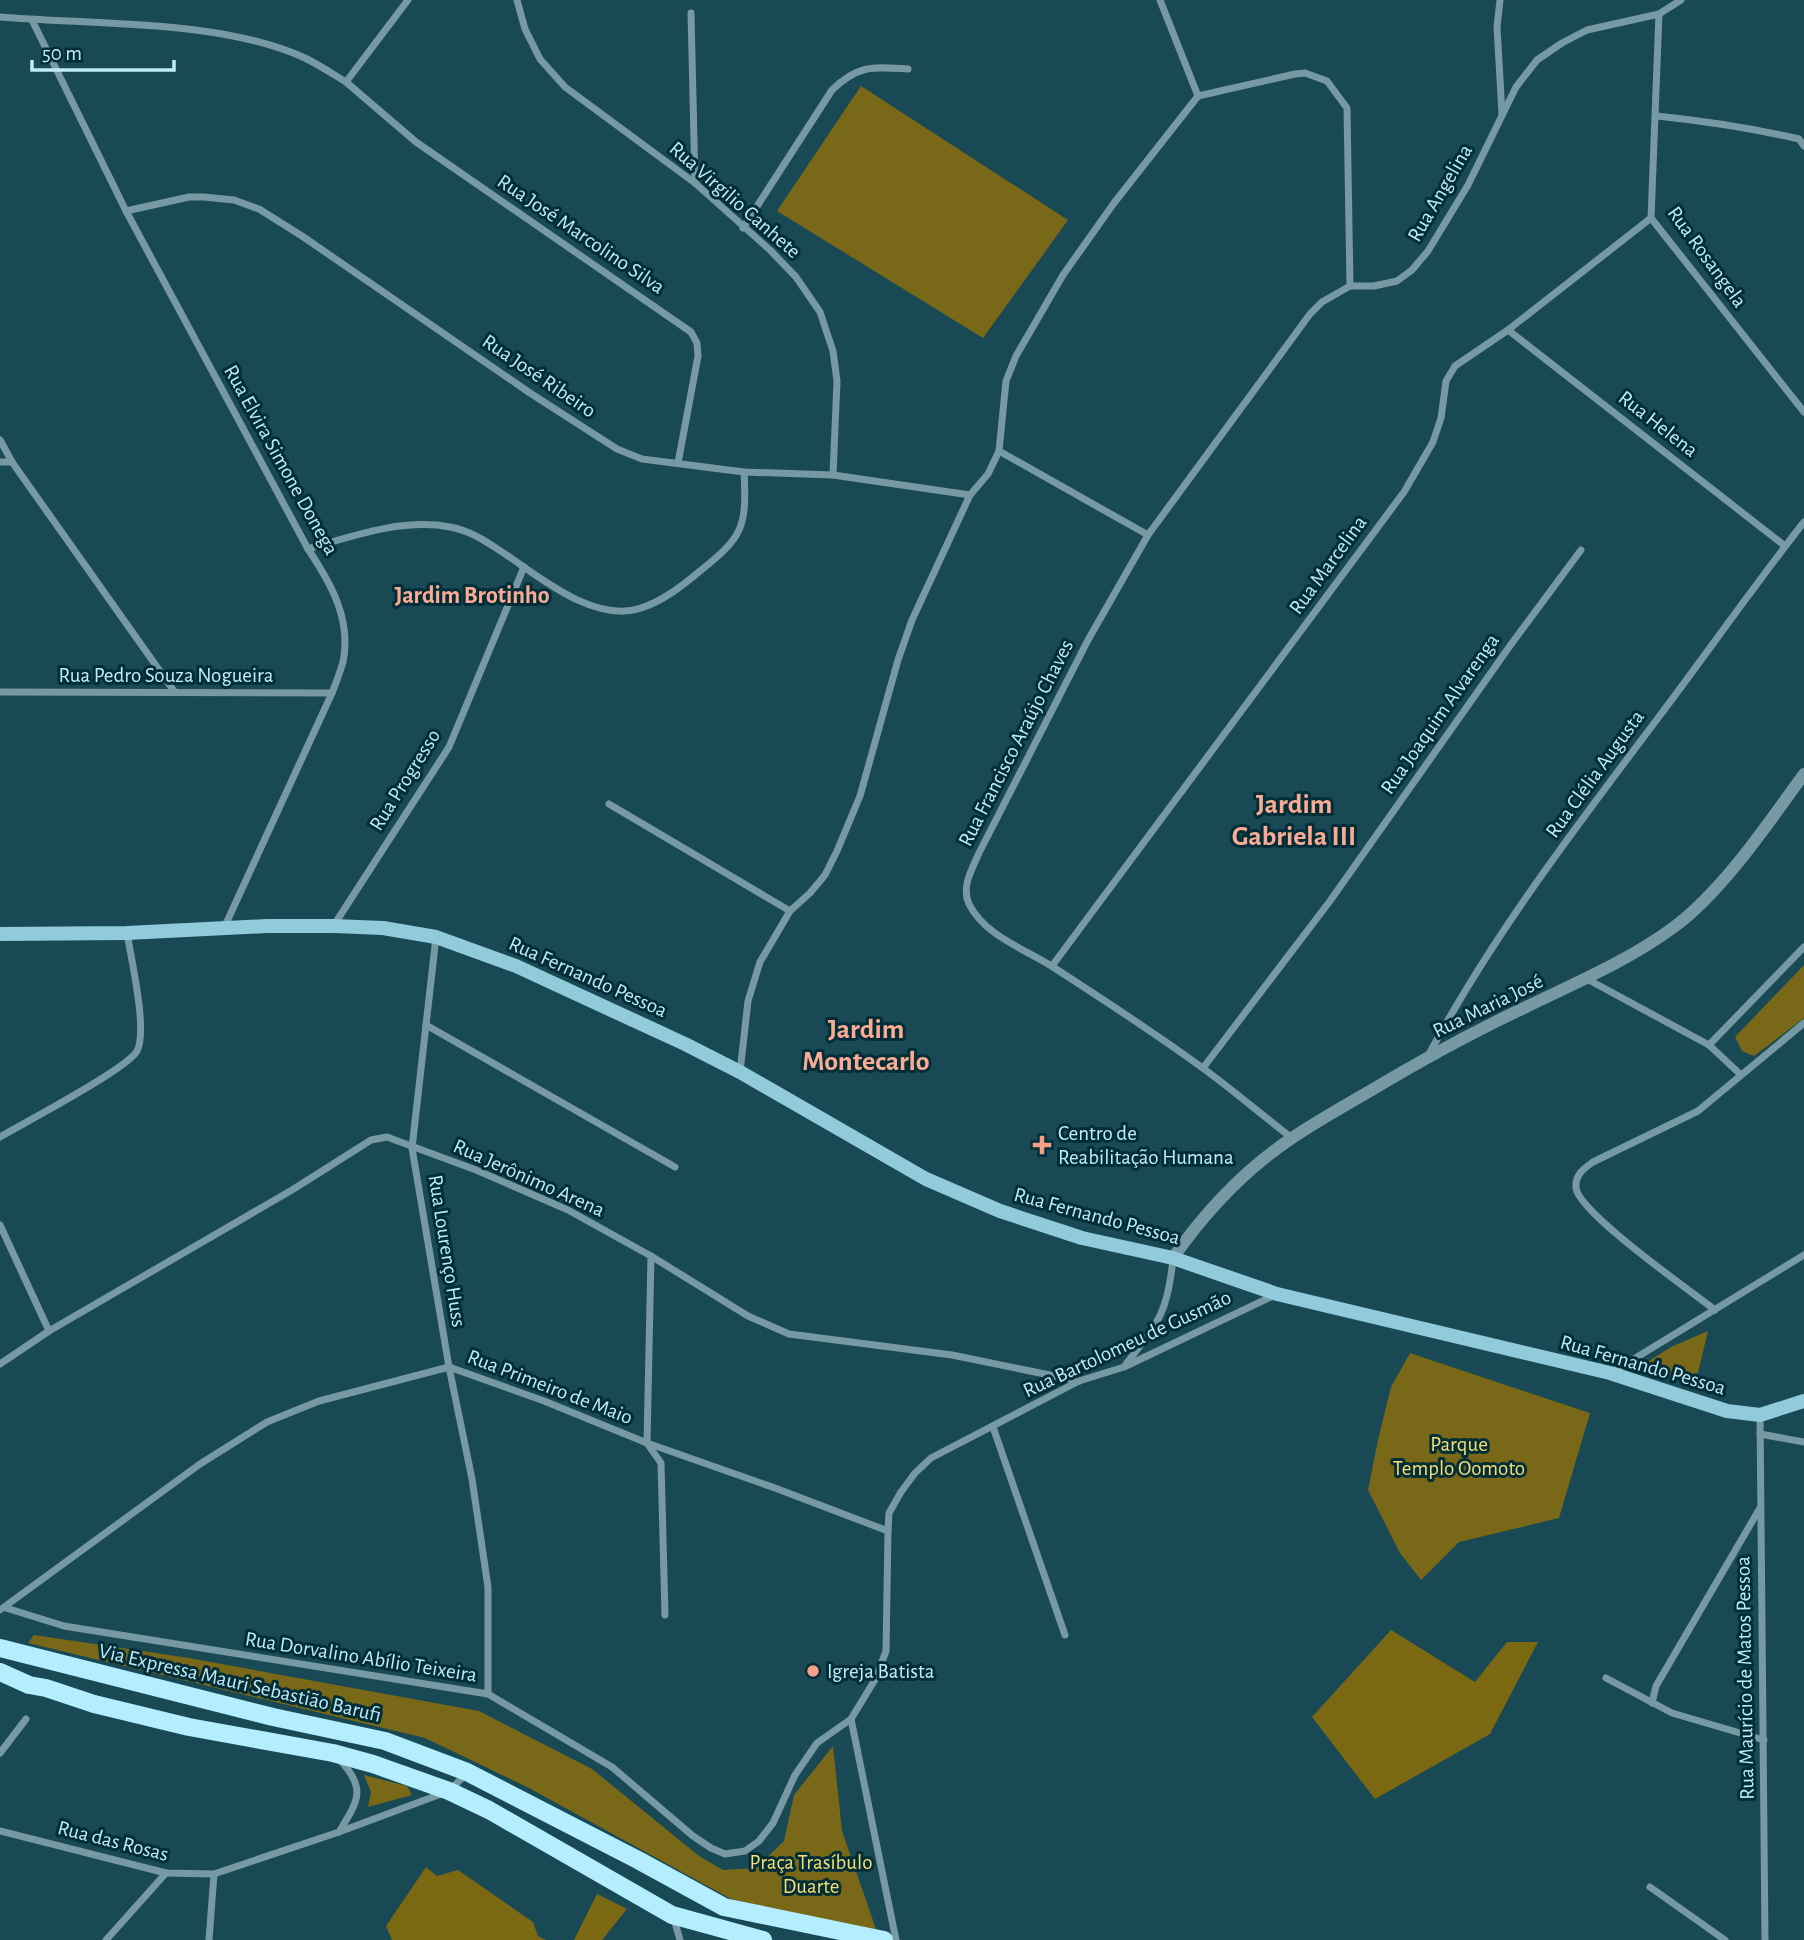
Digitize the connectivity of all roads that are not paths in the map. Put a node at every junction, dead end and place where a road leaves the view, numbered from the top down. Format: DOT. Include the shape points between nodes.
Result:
graph roads {
  1 [pos="517,0"];
  2 [pos="1160,0"];
  3 [pos="1500,0"];
  4 [pos="1681,0"];
  5 [pos="404,1"];
  6 [pos="691,13"];
  7 [pos="1659,14"];
  8 [pos="0,17"];
  9 [pos="32,20"];
  10 [pos="908,69"];
  11 [pos="346,82"];
  12 [pos="1198,96"];
  13 [pos="1657,116"];
  14 [pos="1502,118"];
  15 [pos="1802,139"];
  16 [pos="695,183"];
  17 [pos="126,211"];
  18 [pos="1651,218"];
  19 [pos="743,228"];
  20 [pos="1350,286"];
  21 [pos="1508,330"];
  22 [pos="1804,412"];
  23 [pos="0,440"];
  24 [pos="999,451"];
  25 [pos="0,462"];
  26 [pos="12,462"];
  27 [pos="678,463"];
  28 [pos="744,472"];
  29 [pos="832,475"];
  30 [pos="970,495"];
  31 [pos="1804,522"];
  32 [pos="1149,535"];
  33 [pos="1785,546"];
  34 [pos="308,549"];
  35 [pos="1581,550"];
  36 [pos="524,567"];
  37 [pos="174,691"];
  38 [pos="0,692"];
  39 [pos="332,694"];
  40 [pos="1804,774"];
  41 [pos="610,804"];
  42 [pos="790,911"];
  43 [pos="334,926"];
  44 [pos="223,929"];
  45 [pos="127,933"];
  46 [pos="0,934"];
  47 [pos="436,937"];
  48 [pos="1804,947"];
  49 [pos="1052,966"];
  50 [pos="1587,979"];
  51 [pos="1804,1023"];
  52 [pos="426,1025"];
  53 [pos="1709,1045"];
  54 [pos="1428,1057"];
  55 [pos="1203,1068"];
  56 [pos="740,1072"];
  57 [pos="1741,1075"];
  58 [pos="0,1137"];
  59 [pos="1292,1138"];
  60 [pos="412,1148"];
  61 [pos="675,1167"];
  62 [pos="0,1226"];
  63 [pos="1804,1255"];
  64 [pos="651,1256"];
  65 [pos="1173,1258"];
  66 [pos="1277,1294"];
  67 [pos="1715,1310"];
  68 [pos="49,1331"];
  69 [pos="0,1364"];
  70 [pos="449,1367"];
  71 [pos="1124,1367"];
  72 [pos="1610,1373"];
  73 [pos="1079,1381"];
  74 [pos="1804,1401"];
  75 [pos="1760,1415"];
  76 [pos="993,1427"];
  77 [pos="1760,1434"];
  78 [pos="1804,1441"];
  79 [pos="647,1443"];
  80 [pos="1761,1506"];
  81 [pos="888,1531"];
  82 [pos="3,1609"];
  83 [pos="665,1615"];
  84 [pos="1065,1635"];
  85 [pos="0,1648"];
  86 [pos="0,1672"];
  87 [pos="1606,1678"];
  88 [pos="488,1694"];
  89 [pos="1652,1703"];
  90 [pos="26,1718"];
  91 [pos="851,1719"];
  92 [pos="1764,1740"];
  93 [pos="0,1753"];
  94 [pos="333,1753"];
  95 [pos="467,1772"];
  96 [pos="449,1791"];
  97 [pos="0,1831"];
  98 [pos="339,1832"];
  99 [pos="166,1873"];
  100 [pos="214,1874"];
  101 [pos="1650,1887"];
  102 [pos="672,1915"];
  103 [pos="106,1940"];
  104 [pos="209,1940"];
  105 [pos="680,1940"];
  106 [pos="762,1940"];
  107 [pos="884,1940"];
  108 [pos="896,1940"];
  109 [pos="1725,1940"];
  110 [pos="1765,1940"];
  1 -- 16 [label="street, Rua Virgilio Canhete" via="540,59 565,87"];
  2 -- 12 [label="street"];
  3 -- 14 [label="street"];
  4 -- 7 [label="street, Rua Angelina"];
  5 -- 11 [label="street"];
  6 -- 16 [label="street"];
  7 -- 13 [label="street, Rua Rosangela"];
  7 -- 14 [label="street, Rua Angelina" via="1587,30 1536,60 1516,87"];
  8 -- 9 [label="street, Rua José Marcolino Silva"];
  9 -- 11 [label="street, Rua José Marcolino Silva" via="196,31 251,40 304,58"];
  9 -- 17 [label="street, Rua Elvira Simone Donega"];
  10 -- 19 [label="street" via="864,69 848,75 832,90"];
  11 -- 27 [label="street, Rua José Marcolino Silva" via="416,142 691,332 698,356"];
  12 -- 20 [label="street" via="1305,74 1327,81 1339,94 1348,108"];
  12 -- 24 [label="street" via="1063,275 1029,333 1006,381"];
  13 -- 15 [label="street"];
  13 -- 18 [label="street, Rua Rosangela"];
  14 -- 20 [label="street, Rua Angelina" via="1461,196 1412,270 1384,285"];
  16 -- 19 [label="street, Rua Virgilio Canhete"];
  17 -- 27 [label="street, Rua José Ribeiro" via="189,197 234,200 259,209 617,449 642,459"];
  17 -- 34 [label="street, Rua Elvira Simone Donega"];
  18 -- 21 [label="street, Rua Marcelina"];
  18 -- 22 [label="street, Rua Rosangela"];
  19 -- 29 [label="street, Rua Virgilio Canhete" via="796,277 820,312 837,382"];
  20 -- 32 [label="street, Rua Francisco Araújo Chaves" via="1310,314"];
  21 -- 33 [label="street, Rua Helena"];
  21 -- 49 [label="street, Rua Marcelina" via="1455,366 1447,381 1433,442 1415,474"];
  23 -- 26 [label="street"];
  24 -- 30 [label="street"];
  24 -- 32 [label="street"];
  25 -- 26 [label="street"];
  26 -- 37 [label="street"];
  27 -- 28 [label="street, Rua José Ribeiro"];
  28 -- 29 [label="street, Rua José Ribeiro"];
  28 -- 36 [label="street" via="746,502 737,538 693,577 639,609 616,611 589,605"];
  29 -- 30 [label="street, Rua José Ribeiro"];
  30 -- 42 [label="street" via="912,620 860,796 837,852 817,884"];
  31 -- 33 [label="street, Rua Clélia Augusta"];
  32 -- 49 [label="street, Rua Francisco Araújo Chaves" via="1088,640 979,853 965,892 978,917 999,936"];
  33 -- 54 [label="street, Rua Clélia Augusta" via="1507,925"];
  34 -- 36 [label="street" via="381,528 446,526 481,538"];
  34 -- 39 [label="street, Rua Elvira Simone Donega" via="341,610 343,661"];
  35 -- 55 [label="street, Rua Joaquim Alvarenga" via="1330,901"];
  36 -- 43 [label="street, Rua Progresso" via="449,747"];
  37 -- 38 [label="street, Rua Pedro Souza Nogueira"];
  37 -- 39 [label="street, Rua Pedro Souza Nogueira"];
  39 -- 44 [label="street, Rua Elvira Simone Donega"];
  40 -- 50 [label="street, Rua Maria José" via="1706,898 1675,927"];
  41 -- 42 [label="street"];
  42 -- 56 [label="street" via="760,962 747,1001"];
  43 -- 44 [label="main road, Rua Fernando Pessoa"];
  43 -- 47 [label="main road, Rua Fernando Pessoa"];
  44 -- 45 [label="main road, Rua Fernando Pessoa"];
  45 -- 46 [label="main road, Rua Fernando Pessoa"];
  45 -- 58 [label="street" via="141,1034 137,1052"];
  47 -- 52 [label="street, Rua Lourenço Huss"];
  47 -- 56 [label="main road, Rua Fernando Pessoa" via="516,966"];
  48 -- 53 [label="street"];
  49 -- 55 [label="street, Rua Francisco Araújo Chaves"];
  50 -- 53 [label="street"];
  50 -- 54 [label="street, Rua Maria José"];
  51 -- 57 [label="street"];
  52 -- 60 [label="street, Rua Lourenço Huss"];
  52 -- 61 [label="street"];
  53 -- 57 [label="street"];
  54 -- 59 [label="street, Rua Maria José"];
  55 -- 59 [label="street, Rua Francisco Araújo Chaves"];
  56 -- 65 [label="main road, Rua Fernando Pessoa" via="926,1179 1000,1211 1082,1238"];
  57 -- 67 [label="street" via="1698,1111 1593,1162 1576,1180 1576,1191 1597,1218"];
  59 -- 65 [label="street, Rua Maria José" via="1242,1178"];
  60 -- 64 [label="street, Rua Jerônimo Arena" via="477,1170 568,1210"];
  60 -- 68 [label="street, Rua Jerônimo Arena" via="387,1137 371,1140"];
  60 -- 70 [label="street, Rua Lourenço Huss"];
  62 -- 68 [label="street"];
  63 -- 67 [label="street"];
  64 -- 73 [label="street, Rua Jerônimo Arena" via="748,1316 789,1334 952,1355"];
  64 -- 79 [label="street"];
  65 -- 66 [label="main road, Rua Fernando Pessoa"];
  65 -- 71 [label="street" via="1163,1314"];
  66 -- 71 [label="street, Rua Bartolomeu de Gusmão"];
  66 -- 72 [label="main road, Rua Fernando Pessoa"];
  67 -- 72 [label="street"];
  68 -- 69 [label="street, Rua Jerônimo Arena"];
  70 -- 79 [label="street, Rua Primeiro de Maio"];
  70 -- 82 [label="street, Rua Primeiro de Maio" via="319,1401 267,1422 200,1464"];
  70 -- 88 [label="street, Rua Lourenço Huss" via="488,1587"];
  71 -- 73 [label="street, Rua Bartolomeu de Gusmão"];
  72 -- 75 [label="main road, Rua Fernando Pessoa" via="1727,1411"];
  73 -- 76 [label="street, Rua Bartolomeu de Gusmão"];
  74 -- 75 [label="main road, Rua Fernando Pessoa"];
  75 -- 77 [label="street, Rua Maurício de Matos Pessoa"];
  76 -- 81 [label="street, Rua Bartolomeu de Gusmão" via="931,1458 915,1473 889,1513"];
  76 -- 84 [label="street"];
  77 -- 78 [label="street"];
  77 -- 80 [label="street, Rua Maurício de Matos Pessoa"];
  79 -- 81 [label="street, Rua Primeiro de Maio"];
  79 -- 83 [label="street" via="661,1463"];
  80 -- 89 [label="street" via="1656,1686"];
  80 -- 92 [label="street, Rua Maurício de Matos Pessoa"];
  81 -- 91 [label="street, Rua Bartolomeu de Gusmão" via="886,1651"];
  82 -- 88 [label="street, Rua Dorvalino Abílio Teixeira" via="64,1626"];
  85 -- 95 [label="main road, Via Expressa Mauri Sebastião Barufi" via="385,1741"];
  86 -- 94 [label="main road" via="29,1685 188,1727"];
  87 -- 89 [label="street"];
  88 -- 91 [label="street, Rua Dorvalino Abílio Teixeira" via="612,1767 693,1836 725,1854 745,1851 759,1842 817,1743"];
  89 -- 92 [label="street"];
  90 -- 93 [label="street"];
  91 -- 108 [label="street"];
  92 -- 110 [label="street, Rua Maurício de Matos Pessoa"];
  94 -- 96 [label="main road"];
  94 -- 98 [label="street" via="352,1773 359,1792"];
  95 -- 96 [label="street"];
  95 -- 107 [label="main road, Via Expressa Mauri Sebastião Barufi" via="724,1908"];
  96 -- 98 [label="street, Rua das Rosas"];
  96 -- 102 [label="main road"];
  97 -- 99 [label="street, Rua das Rosas"];
  98 -- 100 [label="street, Rua das Rosas"];
  99 -- 100 [label="street, Rua das Rosas"];
  99 -- 103 [label="street"];
  100 -- 104 [label="street"];
  101 -- 109 [label="street"];
  102 -- 105 [label="street"];
  102 -- 106 [label="main road"];
}
